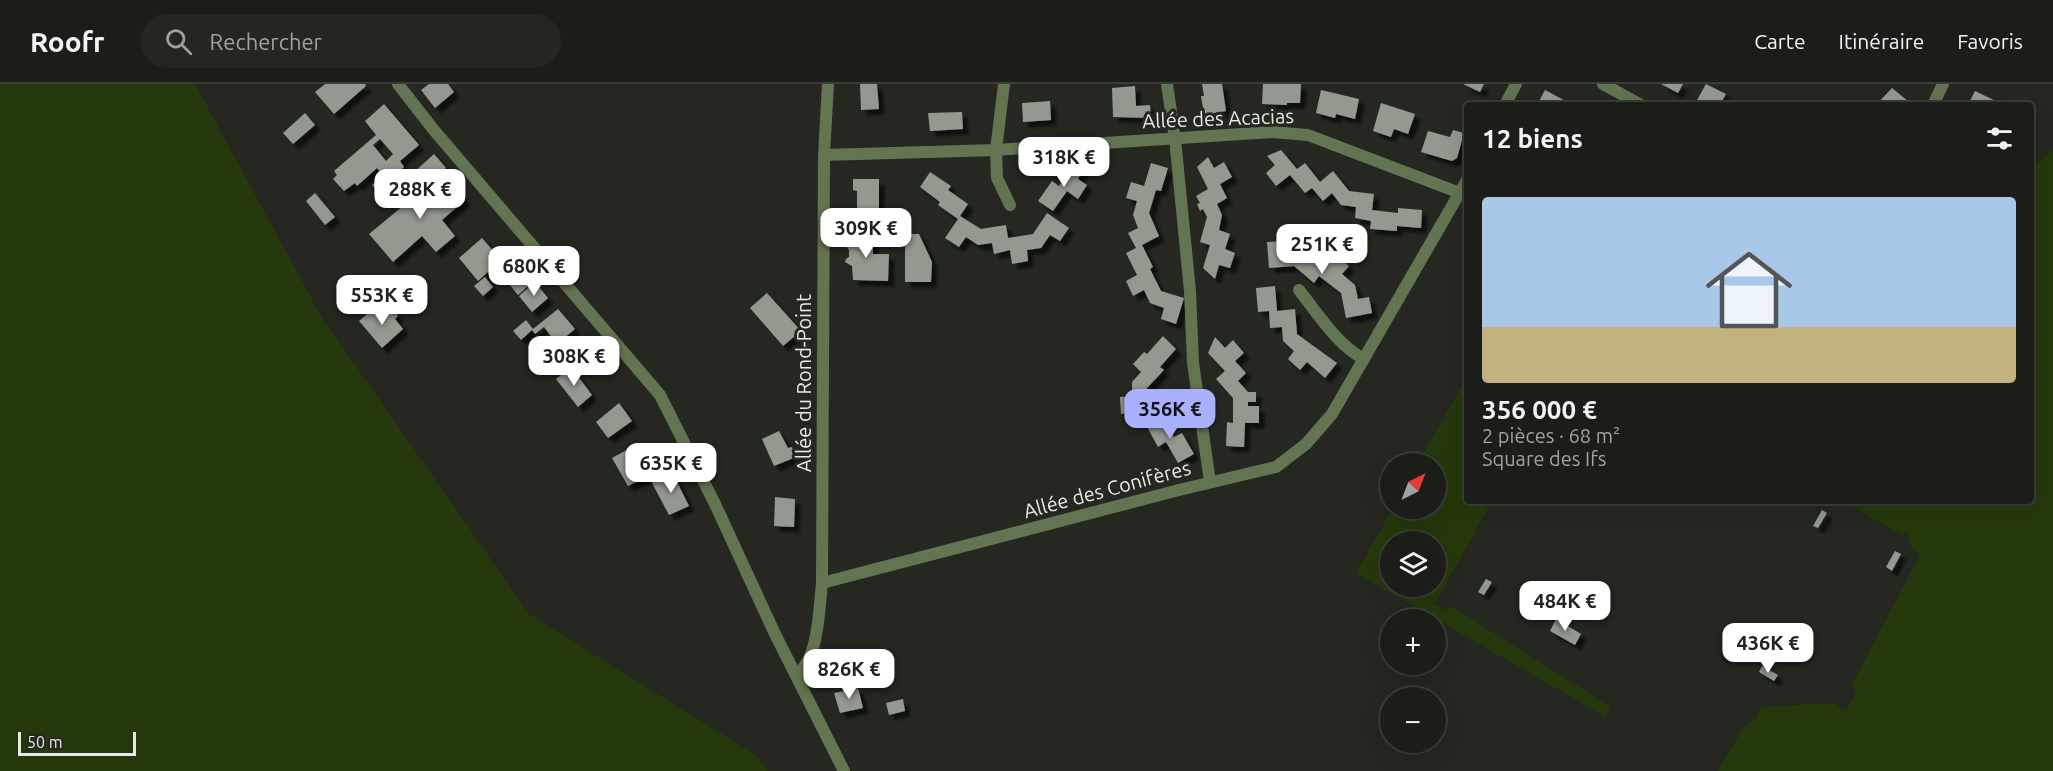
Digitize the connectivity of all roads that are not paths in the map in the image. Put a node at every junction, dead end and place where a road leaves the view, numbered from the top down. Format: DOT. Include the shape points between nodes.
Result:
graph roads {
  1 [pos="398,84"];
  2 [pos="828,84"];
  3 [pos="1004,84"];
  4 [pos="1167,84"];
  5 [pos="1516,84"];
  6 [pos="1603,84"];
  7 [pos="1943,84"];
  8 [pos="1507,102"];
  9 [pos="1636,102"];
  10 [pos="1934,102"];
  11 [pos="1175,139"];
  12 [pos="996,150"];
  13 [pos="824,155"];
  14 [pos="1464,193"];
  15 [pos="1010,205"];
  16 [pos="1299,290"];
  17 [pos="1364,359"];
  18 [pos="1210,482"];
  19 [pos="822,583"];
  20 [pos="796,675"];
  21 [pos="844,771"];
  1 -- 20 [label="street" via="660,395"];
  2 -- 13 [label="street, Allée du Rond-Point"];
  3 -- 12 [label="street"];
  4 -- 11 [label="street"];
  5 -- 8 [label="street"];
  6 -- 9 [label="street"];
  7 -- 10 [label="street"];
  11 -- 12 [label="street, Allée des Acacias"];
  11 -- 14 [label="street, Allée des Acacias" via="1272,132 1308,135"];
  11 -- 18 [label="street" via="1193,363"];
  12 -- 13 [label="street, Allée des Acacias"];
  12 -- 15 [label="street" via="997,178"];
  13 -- 19 [label="street, Allée du Rond-Point"];
  14 -- 17 [label="street, Allée des Conifères"];
  16 -- 17 [label="street" via="1329,328"];
  17 -- 18 [label="street, Allée des Conifères" via="1332,414 1306,444 1276,467"];
  18 -- 19 [label="street, Allée des Conifères"];
  19 -- 20 [label="street, Allée du Rond-Point" via="816,641 803,670"];
  20 -- 21 [label="street"];
}
